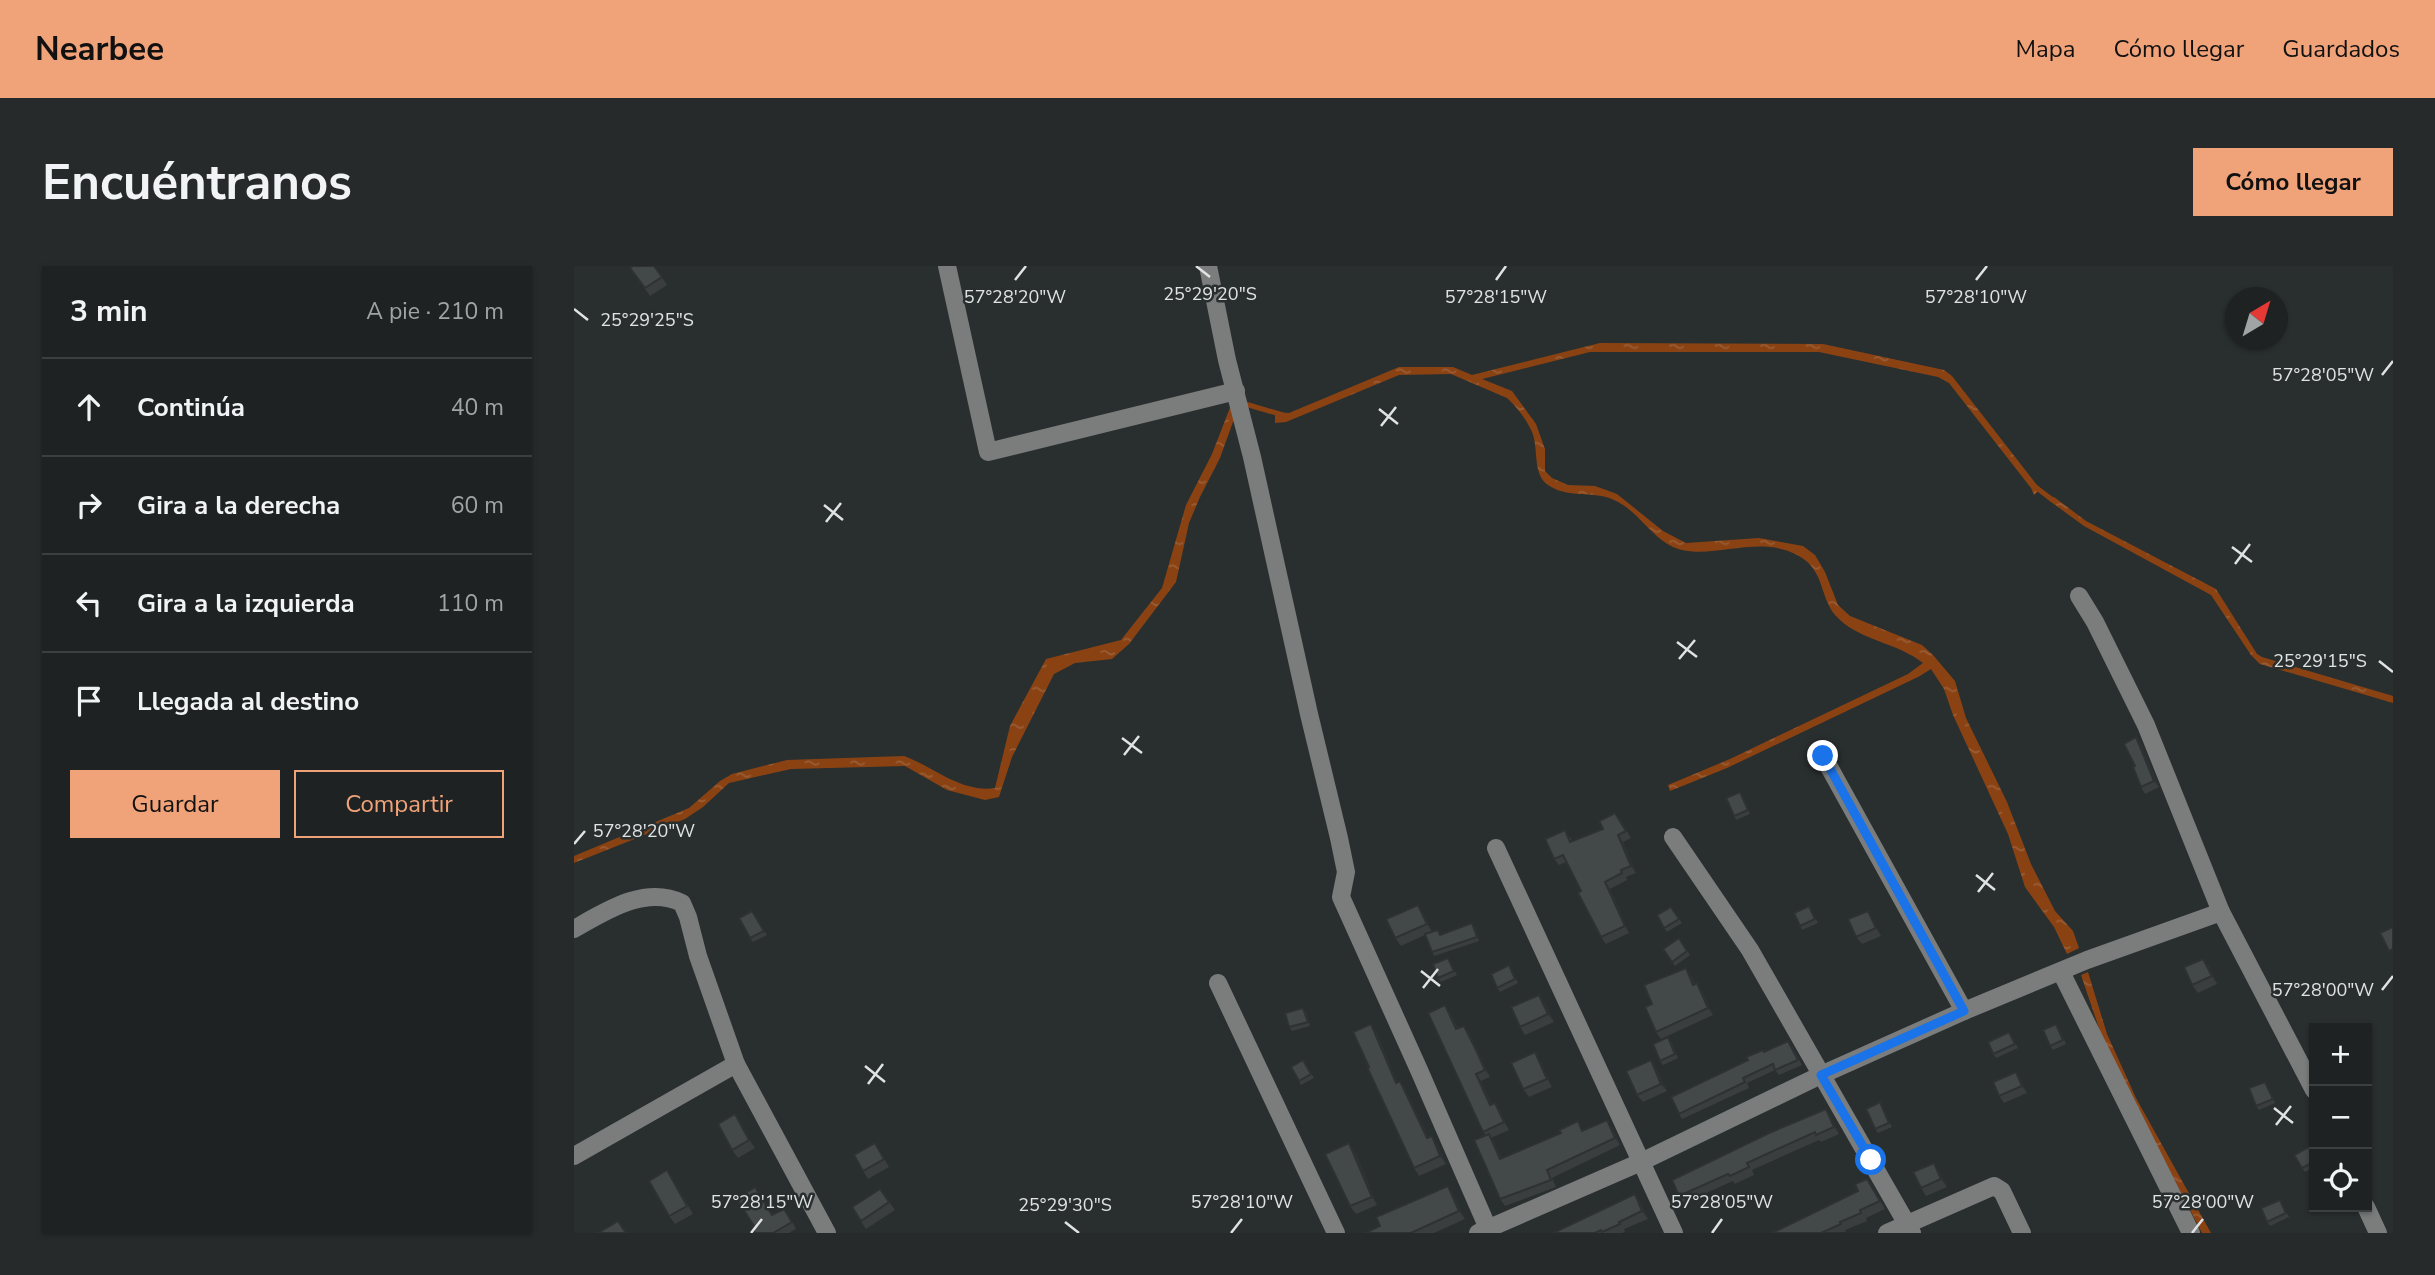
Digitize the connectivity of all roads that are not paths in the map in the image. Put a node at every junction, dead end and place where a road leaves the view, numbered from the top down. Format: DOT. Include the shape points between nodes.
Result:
graph roads {
  1 [pos="947,266"];
  2 [pos="1208,266"];
  3 [pos="1238,398"];
  4 [pos="2079,596"];
  5 [pos="1823,756"];
  6 [pos="1673,836"];
  7 [pos="1496,848"];
  8 [pos="2221,912"];
  9 [pos="574,929"];
  10 [pos="2073,966"];
  11 [pos="1219,983"];
  12 [pos="1964,1011"];
  13 [pos="736,1064"];
  14 [pos="1821,1075"];
  15 [pos="2312,1086"];
  16 [pos="574,1156"];
  17 [pos="1641,1162"];
  18 [pos="2369,1212"];
  19 [pos="1909,1228"];
  20 [pos="1485,1231"];
  21 [pos="827,1233"];
  22 [pos="1336,1233"];
  23 [pos="1674,1233"];
  24 [pos="1887,1233"];
  25 [pos="2022,1233"];
  26 [pos="2191,1233"];
  27 [pos="2378,1233"];
  1 -- 3 [label="street" via="988,452"];
  2 -- 3 [label="street"];
  3 -- 20 [label="street" via="1339,838 1346,872 1341,897"];
  4 -- 8 [label="street" via="2146,724"];
  5 -- 12 [label="street"];
  6 -- 14 [label="street" via="1750,950"];
  7 -- 17 [label="street"];
  8 -- 10 [label="street"];
  8 -- 15 [label="street"];
  9 -- 13 [label="street" via="612,908 650,896 682,903"];
  10 -- 12 [label="street"];
  10 -- 26 [label="street"];
  11 -- 22 [label="street"];
  12 -- 14 [label="street"];
  13 -- 16 [label="street"];
  13 -- 21 [label="street"];
  14 -- 17 [label="street"];
  14 -- 19 [label="street"];
  17 -- 20 [label="street"];
  17 -- 23 [label="street"];
  18 -- 27 [label="street"];
  19 -- 24 [label="street"];
  19 -- 25 [label="street" via="1994,1186 2002,1191"];
}
